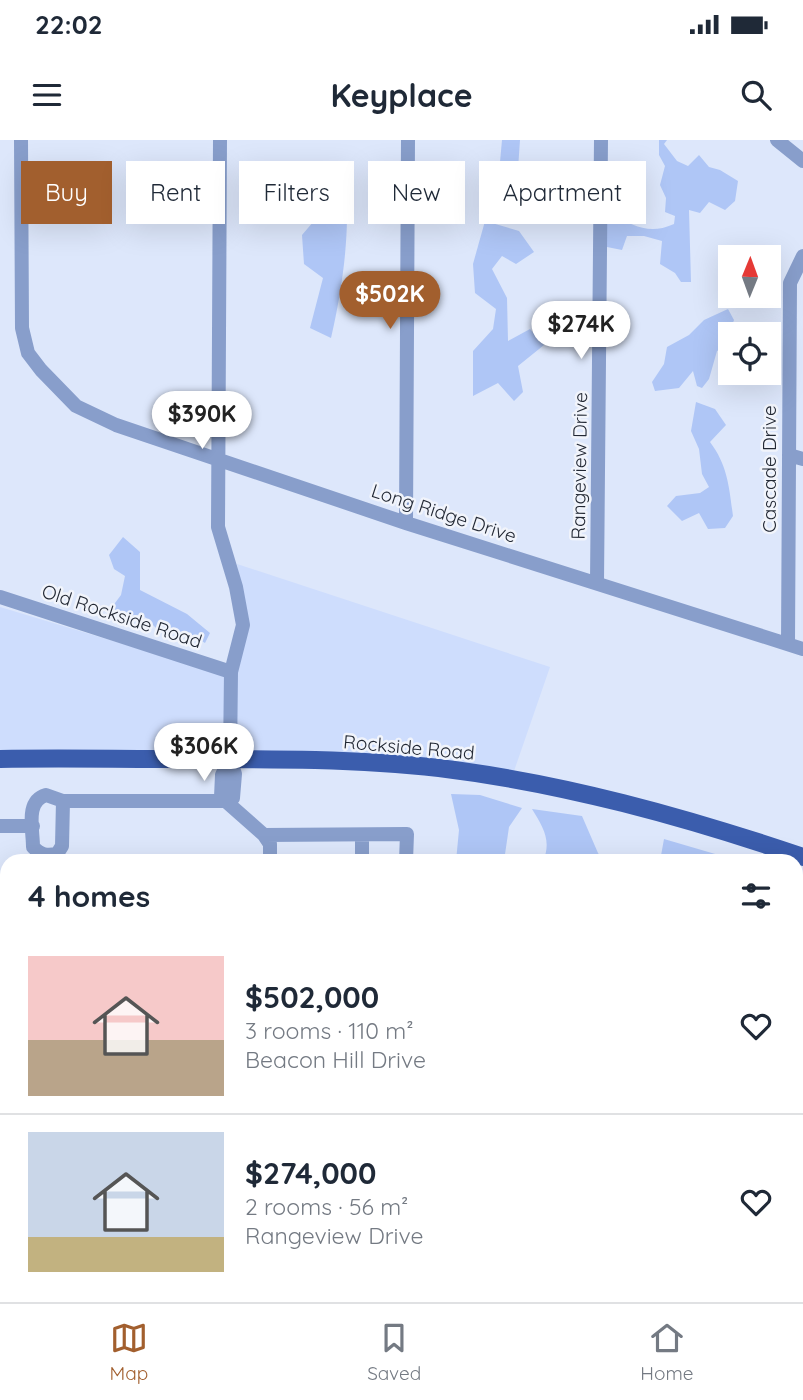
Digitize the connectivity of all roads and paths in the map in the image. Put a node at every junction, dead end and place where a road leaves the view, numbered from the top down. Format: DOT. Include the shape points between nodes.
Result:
graph roads {
  1 [pos="21,140"];
  2 [pos="220,140"];
  3 [pos="408,140"];
  4 [pos="601,140"];
  5 [pos="778,140"];
  6 [pos="803,161"];
  7 [pos="803,256"];
  8 [pos="796,457"];
  9 [pos="220,460"];
  10 [pos="406,523"];
  11 [pos="597,582"];
  12 [pos="0,597"];
  13 [pos="788,644"];
  14 [pos="803,649"];
  15 [pos="231,672"];
  16 [pos="230,758"];
  17 [pos="0,759"];
  18 [pos="63,801"];
  19 [pos="226,801"];
  20 [pos="0,826"];
  21 [pos="33,826"];
  22 [pos="264,835"];
  23 [pos="362,835"];
  24 [pos="270,854"];
  25 [pos="362,854"];
  26 [pos="406,854"];
  27 [pos="793,854"];
  1 -- 9 [label="street, Long Ridge Drive" via="22,328 28,353 76,406 116,425"];
  2 -- 9 [label="street"];
  3 -- 10 [label="street"];
  4 -- 11 [label="street, Rangeview Drive"];
  5 -- 6 [label="street"];
  7 -- 8 [label="street, Cascade Drive" via="790,283"];
  8 -- 13 [label="street, Cascade Drive"];
  9 -- 10 [label="street, Long Ridge Drive"];
  9 -- 15 [label="street" via="219,527 243,625"];
  10 -- 11 [label="street, Long Ridge Drive"];
  11 -- 13 [label="street, Long Ridge Drive"];
  12 -- 15 [label="street, Old Rockside Road"];
  13 -- 14 [label="street, Long Ridge Drive"];
  15 -- 16 [label="street"];
  16 -- 17 [label="main road, Rockside Road"];
  16 -- 19 [label="street" via="235,774 233,798"];
  16 -- 27 [label="main road, Rockside Road" via="439,768 545,785 646,808"];
  18 -- 19 [label="street"];
  18 -- 21 [label="street" via="38,797 32,805"];
  18 -- 21 [label="street" via="62,846 57,854 40,854 33,847"];
  19 -- 22 [label="street"];
  20 -- 21 [label="street"];
  22 -- 23 [label="street"];
  22 -- 24 [label="street"];
  23 -- 25 [label="street"];
  23 -- 26 [label="street" via="407,834"];
}
